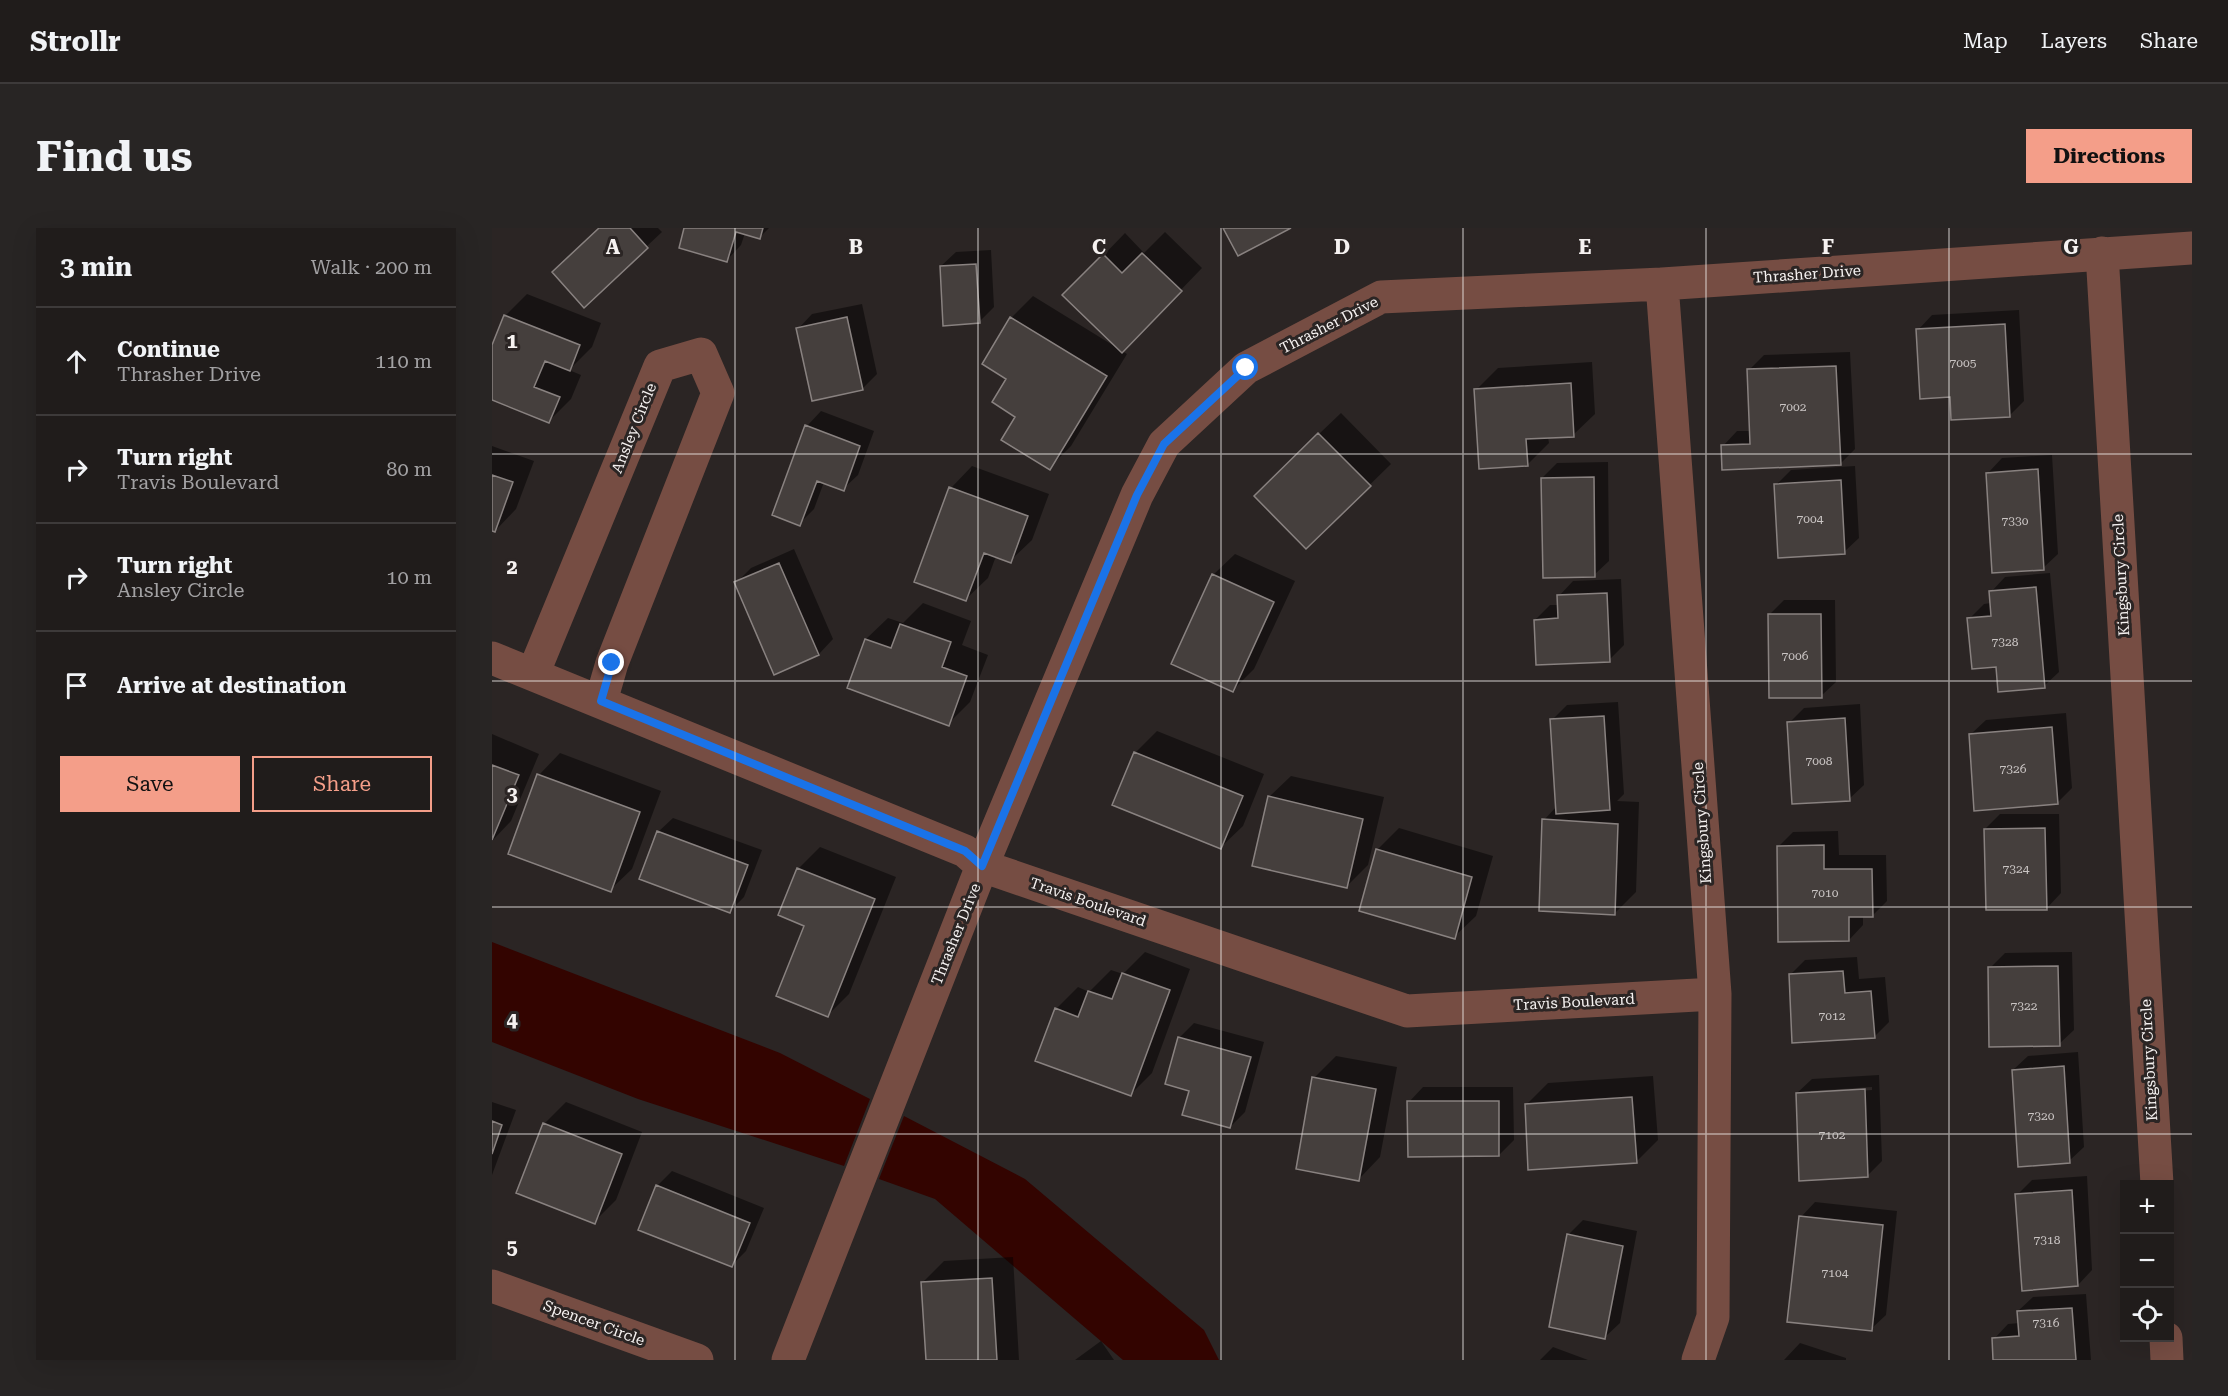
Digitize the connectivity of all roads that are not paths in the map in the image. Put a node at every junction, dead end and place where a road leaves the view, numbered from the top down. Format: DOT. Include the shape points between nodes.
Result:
graph roads {
  1 [pos="2192,248"];
  2 [pos="2102,253"];
  3 [pos="1662,284"];
  4 [pos="492,658"];
  5 [pos="533,674"];
  6 [pos="601,701"];
  7 [pos="982,866"];
  8 [pos="1715,994"];
  9 [pos="2157,1180"];
  10 [pos="492,1286"];
  11 [pos="2166,1342"];
  12 [pos="697,1360"];
  13 [pos="788,1360"];
  14 [pos="1698,1360"];
  15 [pos="2167,1360"];
  1 -- 2 [label="street, Thrasher Drive"];
  2 -- 3 [label="street, Thrasher Drive"];
  2 -- 9 [label="street, Kingsbury Circle"];
  3 -- 7 [label="street, Thrasher Drive" via="1381,297 1246,368 1158,454 1137,495"];
  3 -- 8 [label="street, Kingsbury Circle"];
  4 -- 5 [label="street, Travis Boulevard"];
  5 -- 6 [label="street, Travis Boulevard"];
  5 -- 6 [label="street, Ansley Circle" via="660,366 701,354 718,393 612,663"];
  6 -- 7 [label="street, Travis Boulevard" via="965,851"];
  7 -- 8 [label="street, Travis Boulevard" via="1407,1011"];
  7 -- 13 [label="street, Thrasher Drive"];
  8 -- 14 [label="street, Kingsbury Circle" via="1713,1317"];
  10 -- 12 [label="street, Spencer Circle"];
  11 -- 15 [label="street"];
}
